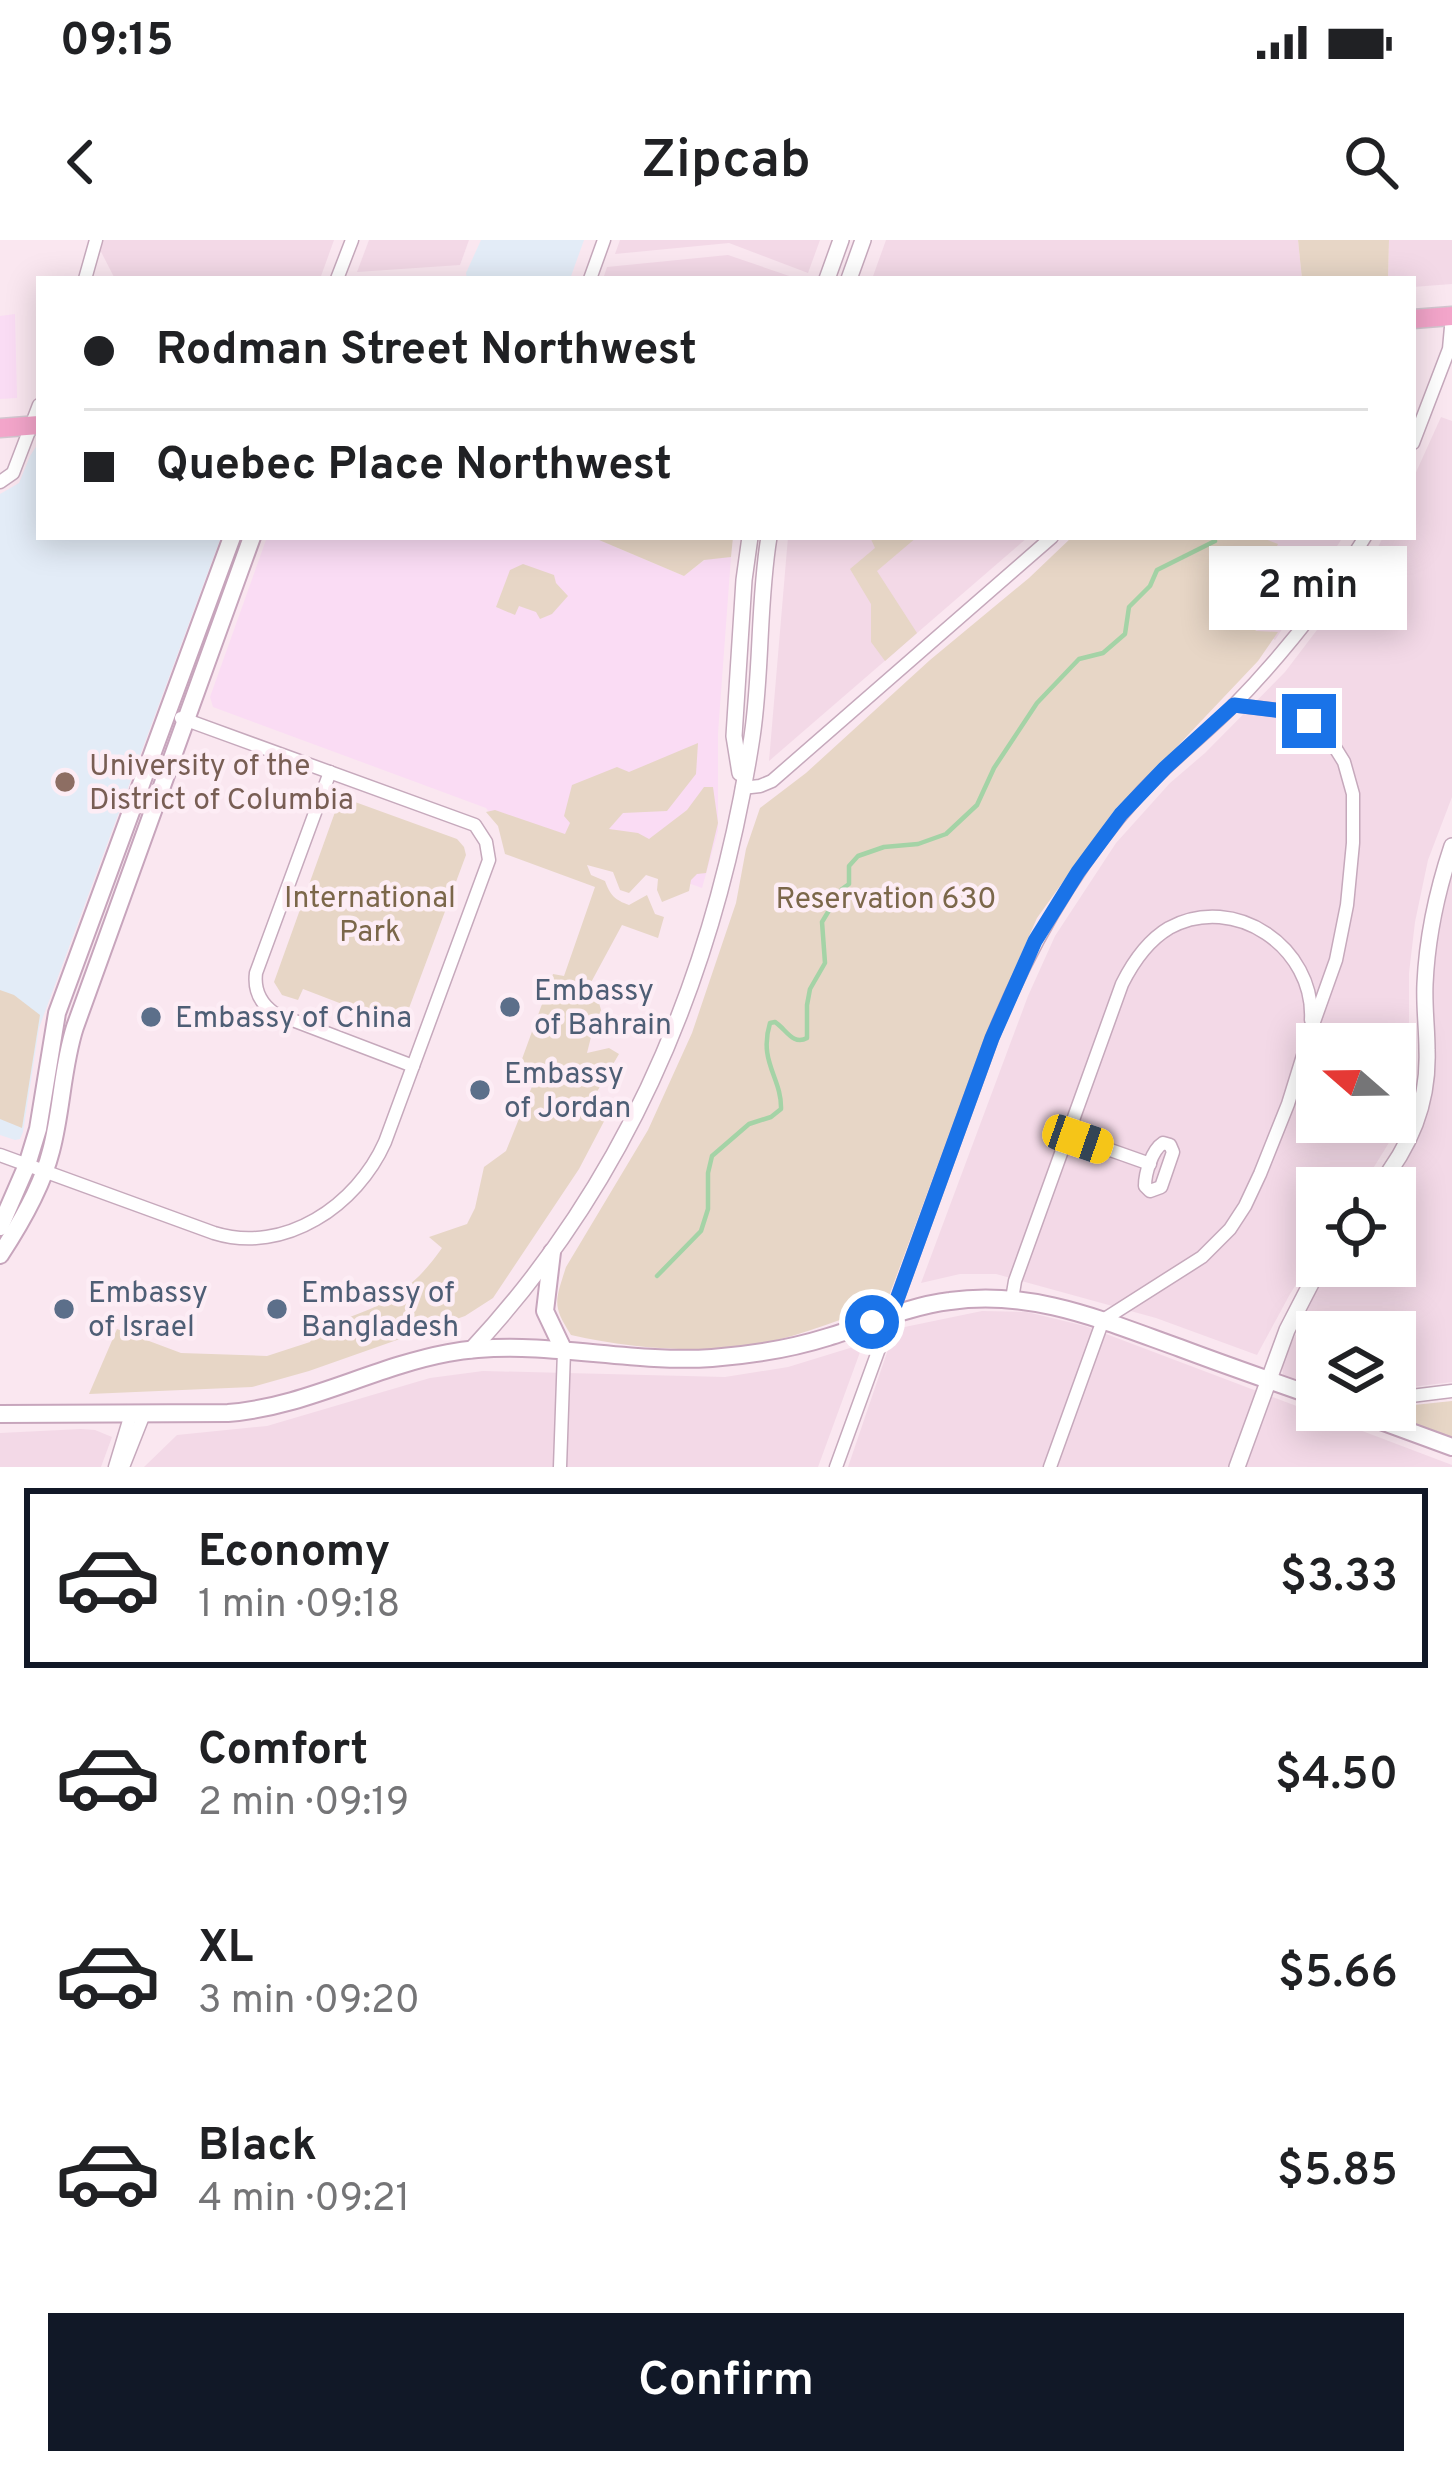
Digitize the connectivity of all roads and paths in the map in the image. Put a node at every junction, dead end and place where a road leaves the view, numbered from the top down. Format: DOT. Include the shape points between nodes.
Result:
graph roads {
  1 [pos="96,240"];
  2 [pos="352,240"];
  3 [pos="604,240"];
  4 [pos="841,240"];
  5 [pos="863,240"];
  6 [pos="86,276"];
  7 [pos="338,276"];
  8 [pos="591,276"];
  9 [pos="828,276"];
  10 [pos="850,276"];
  11 [pos="1452,316"];
  12 [pos="1416,319"];
  13 [pos="35,425"];
  14 [pos="0,428"];
  15 [pos="1416,435"];
  16 [pos="0,482"];
  17 [pos="231,540"];
  18 [pos="251,540"];
  19 [pos="1049,540"];
  20 [pos="1363,540"];
  21 [pos="749,545"];
  22 [pos="767,546"];
  23 [pos="1234,705"];
  24 [pos="177,717"];
  25 [pos="330,772"];
  26 [pos="742,788"];
  27 [pos="1452,846"];
  28 [pos="1311,1023"];
  29 [pos="1314,1023"];
  30 [pos="413,1066"];
  31 [pos="1296,1080"];
  32 [pos="1068,1135"];
  33 [pos="0,1155"];
  34 [pos="1150,1164"];
  35 [pos="1392,1167"];
  36 [pos="36,1168"];
  37 [pos="0,1227"];
  38 [pos="552,1252"];
  39 [pos="0,1255"];
  40 [pos="1309,1287"];
  41 [pos="1012,1299"];
  42 [pos="891,1316"];
  43 [pos="1103,1320"];
  44 [pos="471,1350"];
  45 [pos="564,1351"];
  46 [pos="1268,1380"];
  47 [pos="1296,1390"];
  48 [pos="1452,1391"];
  49 [pos="1416,1395"];
  50 [pos="0,1414"];
  51 [pos="137,1414"];
  52 [pos="1407,1431"];
  53 [pos="1452,1448"];
  54 [pos="119,1467"];
  55 [pos="560,1467"];
  56 [pos="836,1467"];
  57 [pos="1050,1467"];
  58 [pos="1237,1467"];
  1 -- 6 [label="street"];
  2 -- 7 [label="street"];
  3 -- 8 [label="street"];
  4 -- 9 [label="street"];
  5 -- 10 [label="street"];
  11 -- 12 [label="main road"];
  11 -- 15 [label="street" via="1449,349"];
  13 -- 14 [label="main road"];
  13 -- 16 [label="street"];
  17 -- 24 [label="main road"];
  18 -- 24 [label="main road"];
  19 -- 26 [label="street" via="772,781"];
  20 -- 23 [label="street"];
  21 -- 22 [label="street"];
  21 -- 26 [label="street" via="734,736"];
  22 -- 26 [label="street"];
  23 -- 29 [label="street" via="1309,721 1330,738 1349,774 1347,905"];
  23 -- 42 [label="street" via="1121,814 1035,941"];
  24 -- 25 [label="street"];
  24 -- 36 [label="main road" via="74,1027 51,1152"];
  25 -- 30 [label="street" via="256,973 257,990 274,1013"];
  25 -- 30 [label="street" via="475,825 488,848"];
  26 -- 38 [label="street" via="720,896 674,1031 616,1150"];
  27 -- 35 [label="street" via="1429,940 1424,1100"];
  28 -- 32 [label="street" via="1307,985 1282,944 1229,919 1180,924 1150,943 1125,978"];
  30 -- 36 [label="street" via="362,1182 323,1215 282,1233 224,1236"];
  31 -- 43 [label="street" via="1261,1174 1221,1239"];
  32 -- 34 [label="street"];
  32 -- 41 [label="street"];
  33 -- 36 [label="street"];
  36 -- 37 [label="main road"];
  36 -- 39 [label="main road" via="31,1201"];
  38 -- 44 [label="street"];
  38 -- 45 [label="main road" via="545,1311"];
  40 -- 46 [label="street"];
  41 -- 42 [label="main road" via="954,1300"];
  41 -- 43 [label="main road"];
  42 -- 45 [label="main road" via="744,1355"];
  42 -- 56 [label="street"];
  43 -- 46 [label="main road"];
  43 -- 57 [label="street"];
  44 -- 45 [label="main road"];
  44 -- 51 [label="main road" via="270,1408"];
  45 -- 55 [label="street"];
  46 -- 47 [label="main road"];
  46 -- 58 [label="street"];
  48 -- 49 [label="street"];
  50 -- 51 [label="main road"];
  51 -- 54 [label="street"];
  52 -- 53 [label="main road"];
}
